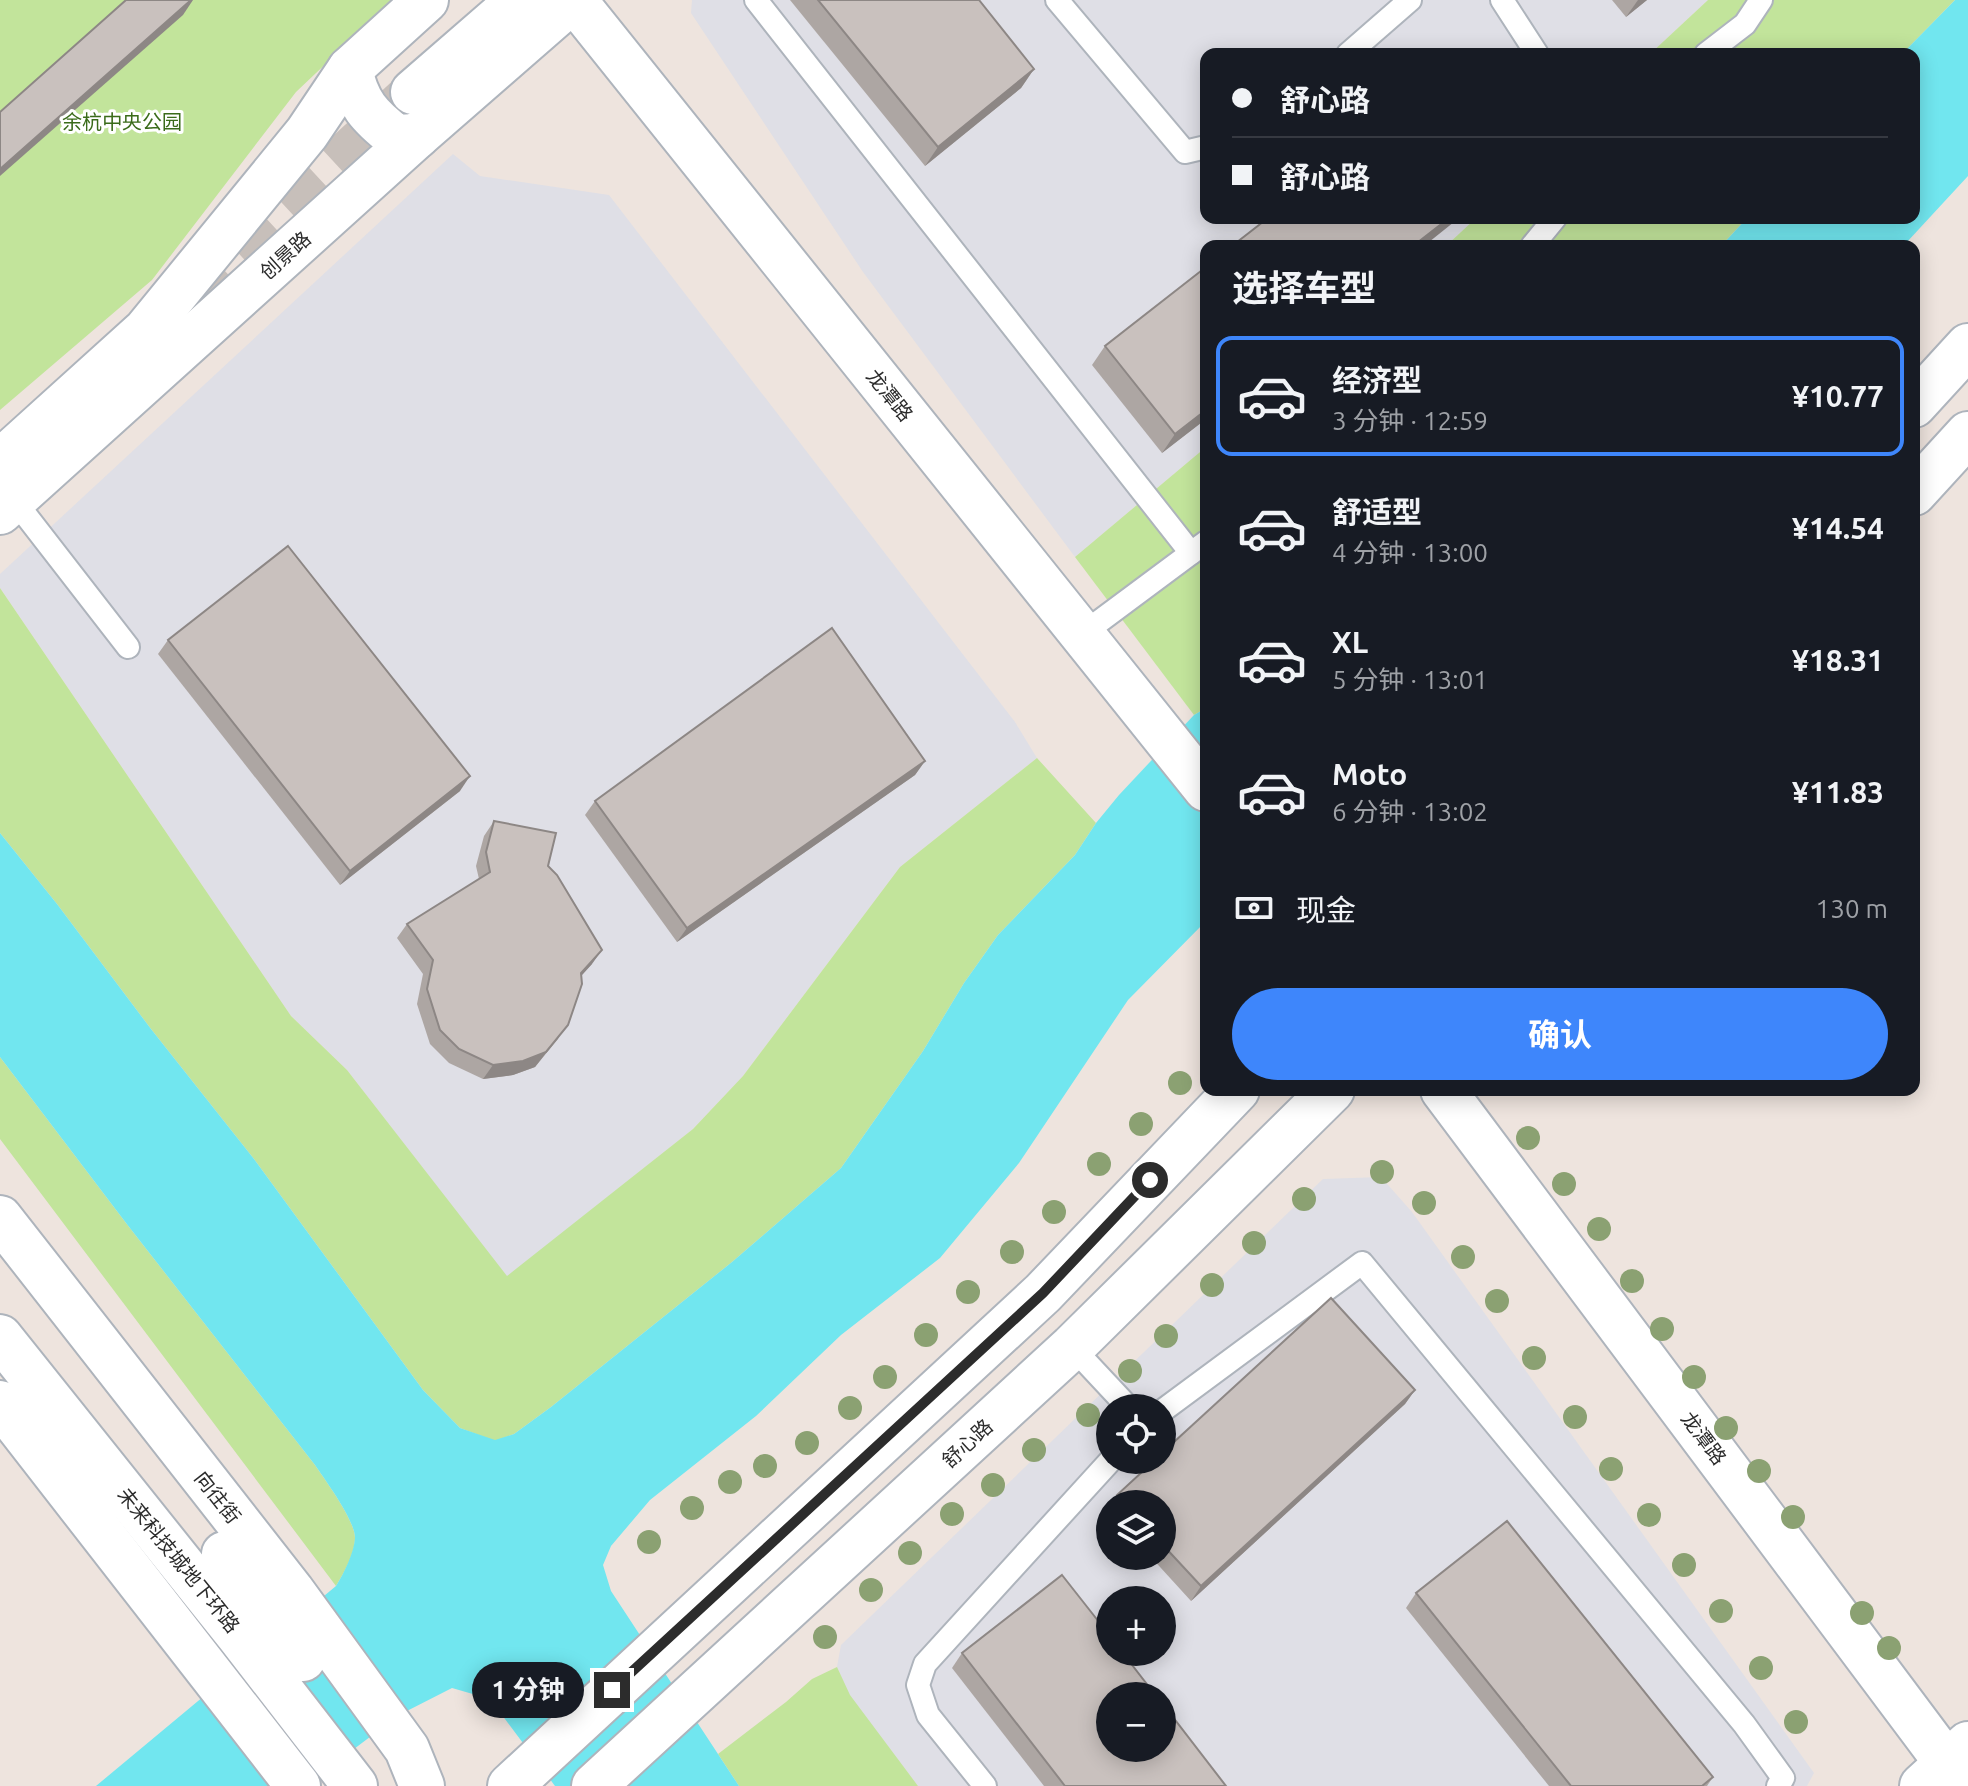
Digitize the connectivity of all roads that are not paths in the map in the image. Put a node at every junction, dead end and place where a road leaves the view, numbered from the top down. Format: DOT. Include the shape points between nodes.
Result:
graph roads {
  1 [pos="426,0"];
  2 [pos="482,0"];
  3 [pos="519,0"];
  4 [pos="574,0"];
  5 [pos="756,0"];
  6 [pos="1057,0"];
  7 [pos="1410,0"];
  8 [pos="1502,0"];
  9 [pos="1761,0"];
  10 [pos="1355,48"];
  11 [pos="1533,48"];
  12 [pos="1714,48"];
  13 [pos="350,69"];
  14 [pos="417,136"];
  15 [pos="1200,148"];
  16 [pos="1550,224"];
  17 [pos="1537,240"];
  18 [pos="1968,346"];
  19 [pos="1920,398"];
  20 [pos="1968,434"];
  21 [pos="1920,486"];
  22 [pos="5,491"];
  23 [pos="1199,548"];
  24 [pos="1081,635"];
  25 [pos="128,647"];
  26 [pos="1200,782"];
  27 [pos="1231,1096"];
  28 [pos="1326,1096"];
  29 [pos="1447,1096"];
  30 [pos="0,1218"];
  31 [pos="0,1264"];
  32 [pos="0,1337"];
  33 [pos="1072,1347"];
  34 [pos="1116,1394"];
  35 [pos="1176,1401"];
  36 [pos="0,1403"];
  37 [pos="1098,1474"];
  38 [pos="266,1613"];
  39 [pos="1950,1770"];
  40 [pos="387,1777"];
  41 [pos="519,1777"];
  42 [pos="298,1786"];
  43 [pos="594,1786"];
  44 [pos="985,1786"];
  45 [pos="1778,1786"];
  1 -- 13 [label="street"];
  2 -- 3 [label="street" via="405,83"];
  4 -- 14 [label="street, 创景路"];
  4 -- 24 [label="street, 龙潭路"];
  5 -- 23 [label="lane"];
  6 -- 15 [label="lane" via="1185,152"];
  7 -- 10 [label="lane"];
  8 -- 11 [label="lane"];
  9 -- 12 [label="lane" via="1745,24"];
  13 -- 14 [label="street" via="355,90 372,118 396,137"];
  13 -- 22 [label="street" via="307,133 146,330"];
  14 -- 22 [label="street, 创景路"];
  16 -- 17 [label="lane"];
  18 -- 19 [label="street"];
  20 -- 21 [label="street"];
  22 -- 25 [label="lane"];
  23 -- 24 [label="lane"];
  24 -- 26 [label="street, 龙潭路"];
  27 -- 41 [label="street" via="1043,1293"];
  28 -- 33 [label="street, 舒心路"];
  29 -- 39 [label="street, 龙潭路"];
  30 -- 38 [label="street, 向往街"];
  31 -- 38 [label="street"];
  32 -- 38 [label="street, 未来科技城地下环路"];
  33 -- 34 [label="lane"];
  33 -- 43 [label="street, 舒心路"];
  35 -- 45 [label="lane" via="1362,1263 1744,1724 1783,1778"];
  36 -- 42 [label="street"];
  37 -- 44 [label="lane" via="925,1664 918,1685 928,1715"];
  38 -- 40 [label="street, 未来科技城地下环路"];
  38 -- 40 [label="street, 向往街"];
}
